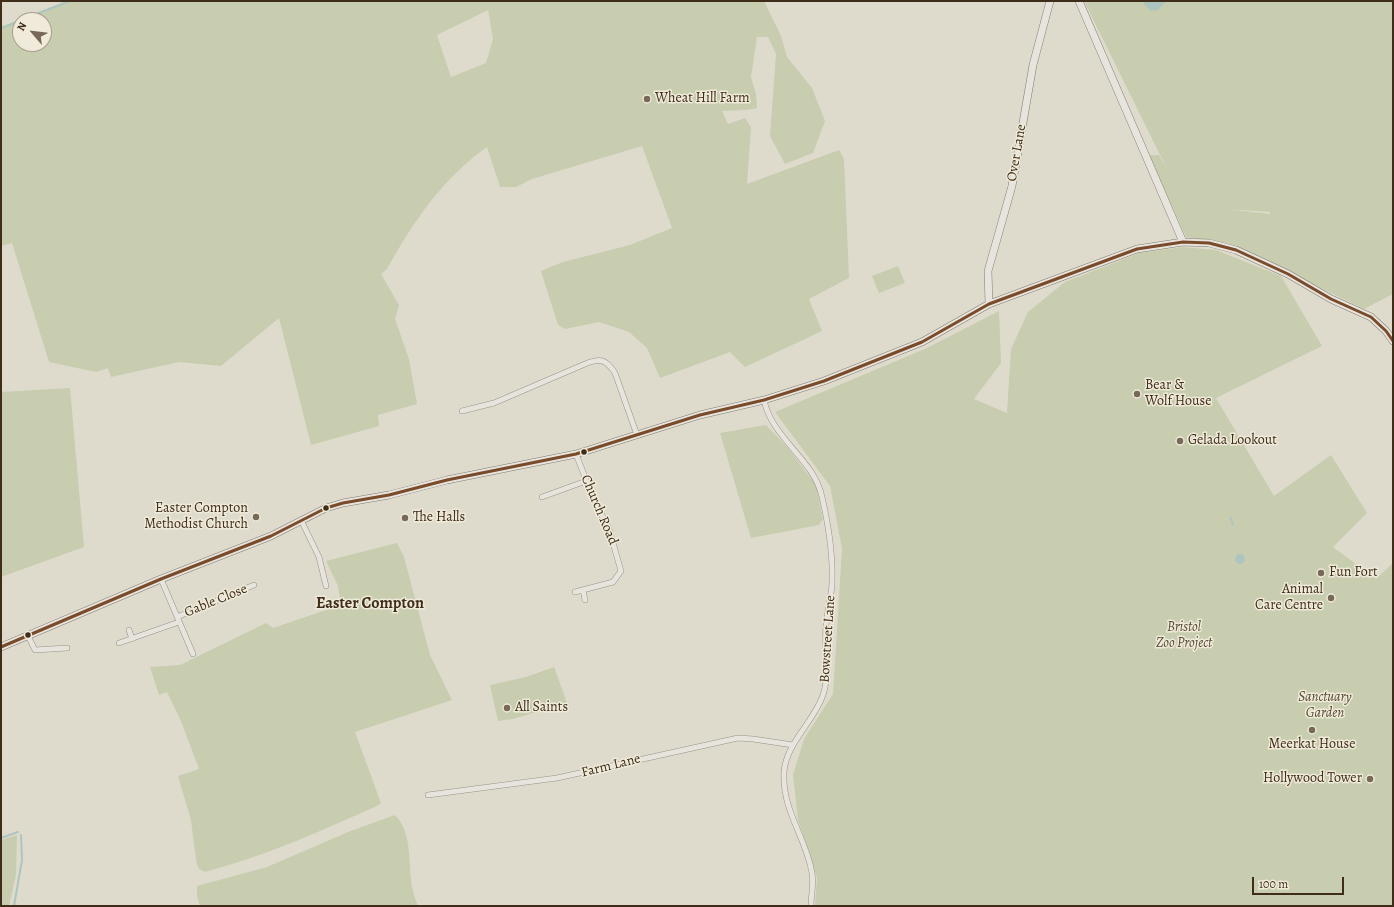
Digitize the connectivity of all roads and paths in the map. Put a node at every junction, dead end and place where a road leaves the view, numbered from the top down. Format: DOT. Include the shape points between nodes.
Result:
graph roads {
  1 [pos="1050,1"];
  2 [pos="1079,1"];
  3 [pos="1183,242"];
  4 [pos="989,304"];
  5 [pos="1393,340"];
  6 [pos="764,400"];
  7 [pos="462,411"];
  8 [pos="637,435"];
  9 [pos="576,454"];
  10 [pos="586,481"];
  11 [pos="542,497"];
  12 [pos="301,520"];
  13 [pos="161,579"];
  14 [pos="254,586"];
  15 [pos="326,586"];
  16 [pos="583,590"];
  17 [pos="575,592"];
  18 [pos="586,600"];
  19 [pos="178,619"];
  20 [pos="128,630"];
  21 [pos="28,636"];
  22 [pos="132,639"];
  23 [pos="119,643"];
  24 [pos="1,647"];
  25 [pos="67,648"];
  26 [pos="193,654"];
  27 [pos="793,745"];
  28 [pos="428,795"];
  29 [pos="811,906"];
  1 -- 4 [label="main road, Over Lane" via="1033,65 1012,186 988,271"];
  2 -- 3 [label="main road"];
  3 -- 4 [label="main road" via="1137,249"];
  3 -- 5 [label="main road" via="1218,245 1254,258 1370,317"];
  4 -- 6 [label="main road" via="922,342 824,381"];
  6 -- 8 [label="main road" via="700,415"];
  6 -- 27 [label="street, Bowstreet Lane" via="767,412 782,435 818,482 825,510 832,567 826,626 824,693 818,707"];
  7 -- 8 [label="street" via="494,404 590,362 602,360 610,365 615,373"];
  8 -- 9 [label="main road"];
  9 -- 10 [label="street, Church Road"];
  9 -- 12 [label="main road" via="343,503"];
  10 -- 11 [label="street"];
  10 -- 16 [label="street, Church Road" via="609,529 621,571 613,582"];
  12 -- 13 [label="main road" via="256,542"];
  12 -- 15 [label="street" via="319,557"];
  13 -- 19 [label="street"];
  13 -- 21 [label="main road"];
  14 -- 19 [label="street, Gable Close"];
  16 -- 17 [label="street, Church Road"];
  16 -- 18 [label="street"];
  19 -- 22 [label="street, Gable Close"];
  19 -- 26 [label="street"];
  20 -- 22 [label="street"];
  21 -- 24 [label="main road"];
  21 -- 25 [label="street" via="35,650"];
  22 -- 23 [label="street, Gable Close"];
  27 -- 28 [label="street, Farm Lane" via="738,738 557,778"];
  27 -- 29 [label="street, Bowstreet Lane" via="786,765 784,785 790,813 812,874"];
}
